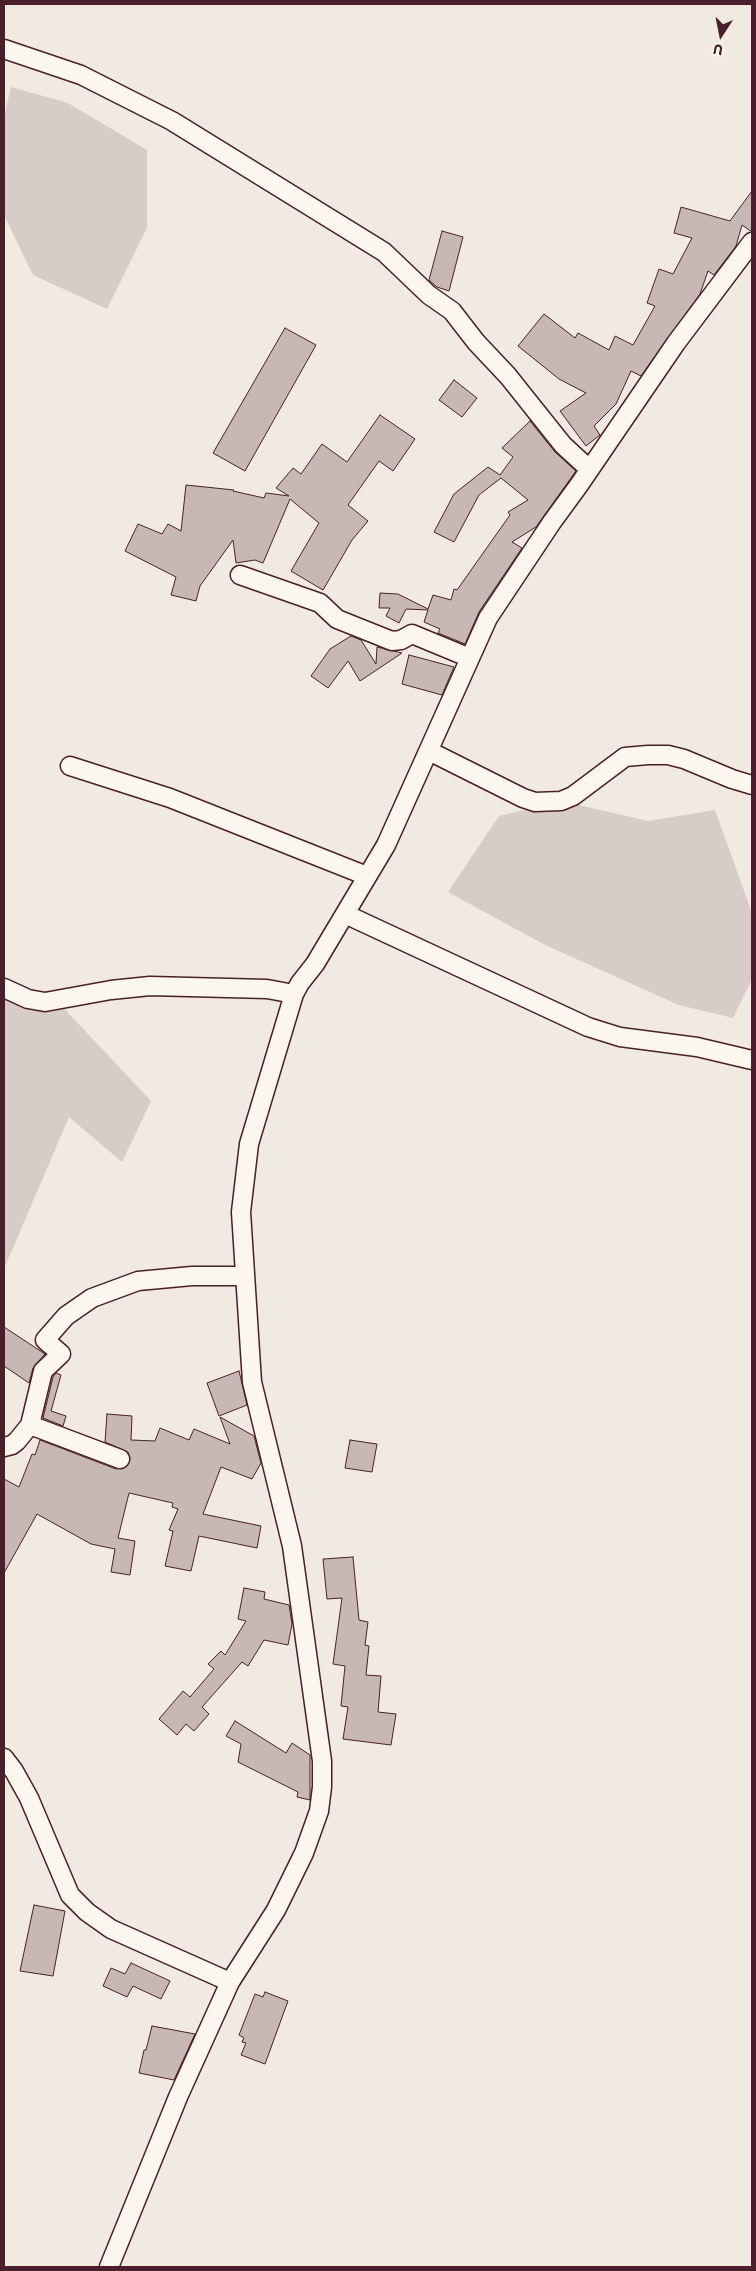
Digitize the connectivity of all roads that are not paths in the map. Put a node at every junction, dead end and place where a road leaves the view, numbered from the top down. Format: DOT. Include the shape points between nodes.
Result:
graph roads {
  1 [pos="4,49"];
  2 [pos="752,242"];
  3 [pos="589,469"];
  4 [pos="240,575"];
  5 [pos="470,658"];
  6 [pos="428,751"];
  7 [pos="70,766"];
  8 [pos="752,785"];
  9 [pos="368,876"];
  10 [pos="344,914"];
  11 [pos="4,988"];
  12 [pos="294,994"];
  13 [pos="752,1060"];
  14 [pos="243,1276"];
  15 [pos="30,1425"];
  16 [pos="4,1447"];
  17 [pos="120,1459"];
  18 [pos="4,1758"];
  19 [pos="230,1982"];
  20 [pos="109,2267"];
  1 -- 3 [label="street" via="80,75 172,121 384,252 429,295 452,311 563,445"];
  2 -- 3 [label="street" via="676,343"];
  3 -- 5 [label="street" via="502,595"];
  4 -- 5 [label="street" via="320,603 337,619 392,641 412,634"];
  5 -- 6 [label="street"];
  6 -- 8 [label="street" via="535,802 561,801 573,796 625,757 648,755 684,759"];
  6 -- 9 [label="street" via="386,845"];
  7 -- 9 [label="street" via="170,798"];
  9 -- 10 [label="street"];
  10 -- 12 [label="street"];
  10 -- 13 [label="street" via="588,1028 620,1037 698,1047"];
  11 -- 12 [label="street" via="28,999 46,1002 150,986 267,988"];
  12 -- 14 [label="street" via="249,1144 241,1212"];
  14 -- 15 [label="street" via="138,1280 92,1298 72,1311 45,1340 60,1354 43,1371"];
  14 -- 19 [label="street" via="252,1382 292,1546 312,1678 322,1787 319,1811 304,1853 276,1910"];
  15 -- 16 [label="street" via="18,1441"];
  15 -- 17 [label="street"];
  18 -- 19 [label="street" via="29,1798 70,1895 87,1912 111,1929"];
  19 -- 20 [label="street" via="178,2097"];
}
